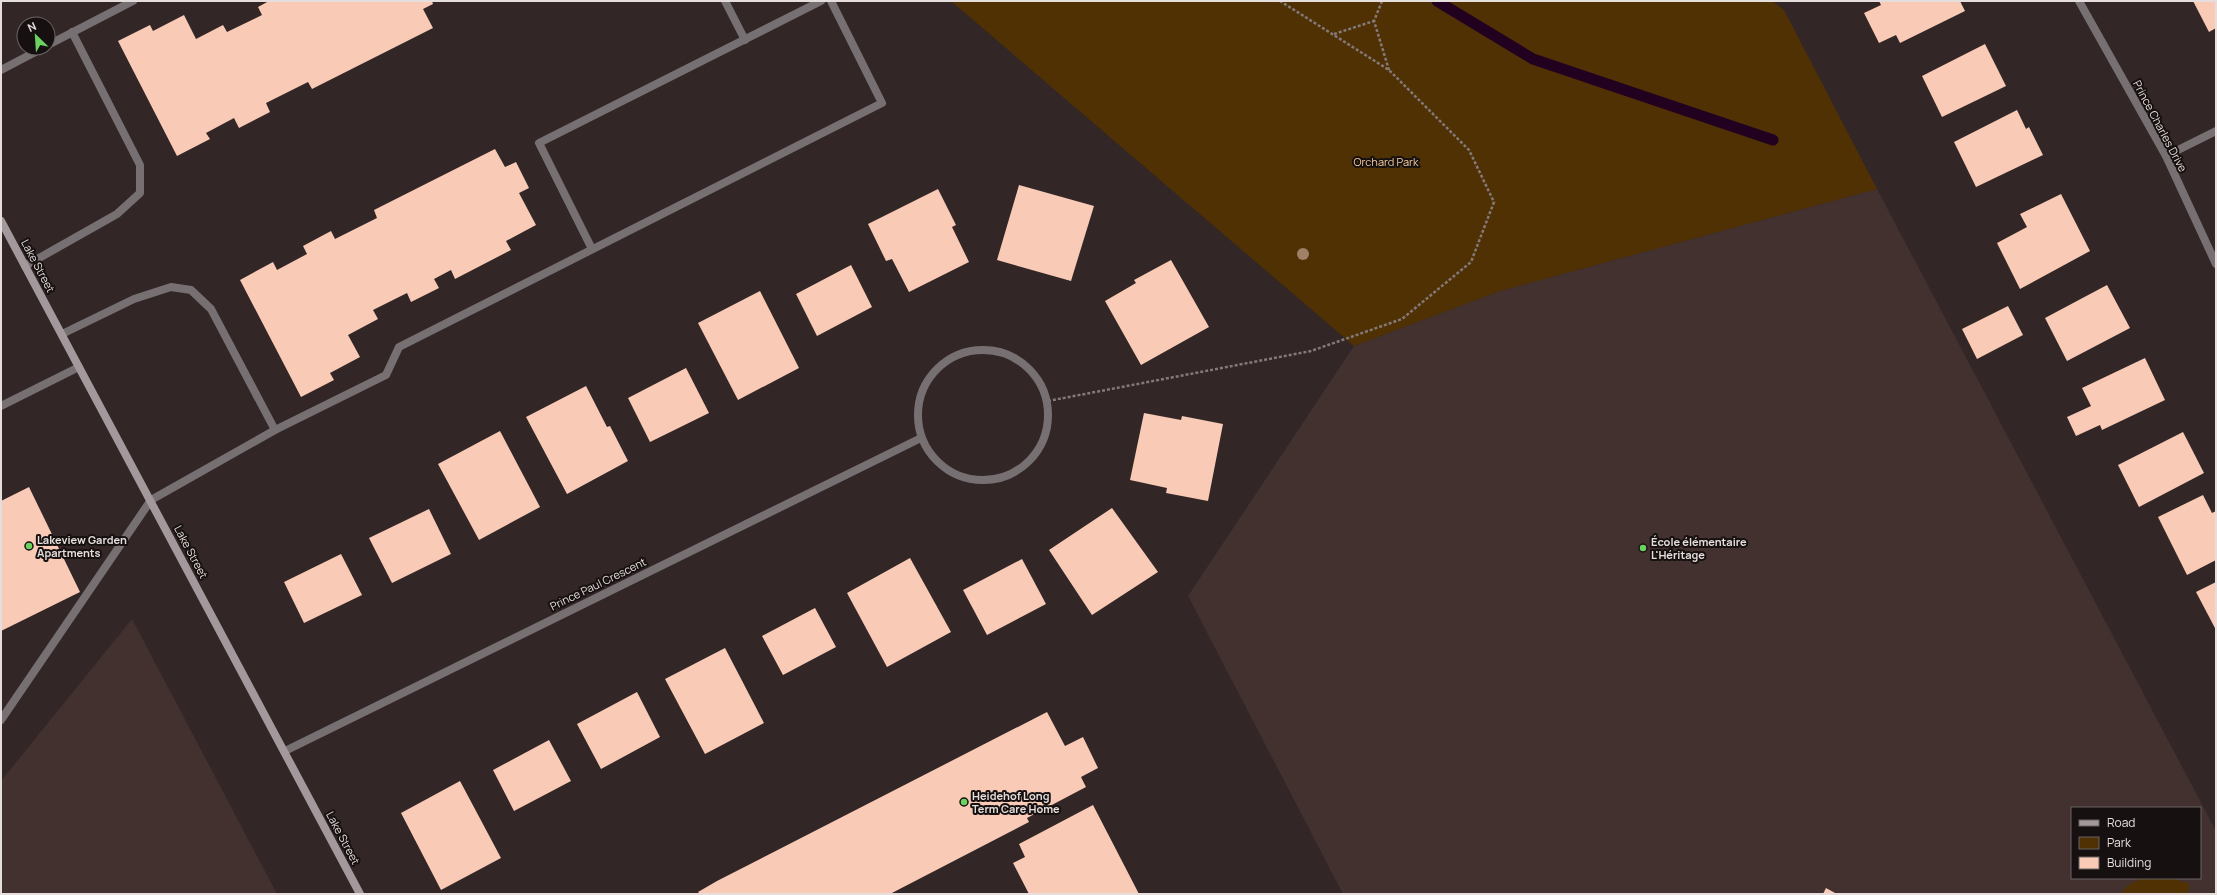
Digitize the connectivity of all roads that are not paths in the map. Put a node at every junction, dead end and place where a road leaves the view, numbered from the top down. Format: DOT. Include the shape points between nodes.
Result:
graph roads {
  1 [pos="133,1"];
  2 [pos="725,1"];
  3 [pos="821,1"];
  4 [pos="831,1"];
  5 [pos="2079,1"];
  6 [pos="72,32"];
  7 [pos="745,40"];
  8 [pos="56,41"];
  9 [pos="28,56"];
  10 [pos="1,70"];
  11 [pos="2216,131"];
  12 [pos="2166,156"];
  13 [pos="1,221"];
  14 [pos="592,249"];
  15 [pos="2216,264"];
  16 [pos="26,266"];
  17 [pos="62,334"];
  18 [pos="79,367"];
  19 [pos="1,406"];
  20 [pos="275,430"];
  21 [pos="921,438"];
  22 [pos="151,500"];
  23 [pos="1,720"];
  24 [pos="285,751"];
  25 [pos="360,894"];
  1 -- 6 [label="street"];
  2 -- 7 [label="street"];
  3 -- 7 [label="street"];
  4 -- 14 [label="street" via="882,103"];
  5 -- 12 [label="street, Prince Charles Drive"];
  6 -- 8 [label="street"];
  6 -- 16 [label="street" via="140,165 140,193 117,214"];
  7 -- 14 [label="street" via="539,143"];
  9 -- 10 [label="street"];
  11 -- 12 [label="street"];
  12 -- 15 [label="street, Prince Charles Drive"];
  13 -- 16 [label="main road, Lake Street"];
  14 -- 20 [label="street" via="399,347 386,375"];
  16 -- 17 [label="main road, Lake Street"];
  17 -- 18 [label="main road, Lake Street"];
  17 -- 20 [label="street" via="134,299 171,287 191,290 211,309"];
  18 -- 19 [label="street"];
  18 -- 22 [label="main road, Lake Street"];
  20 -- 22 [label="street"];
  21 -- 21 [label="street" via="932,458 950,472 964,478 987,481 1016,472 1034,457 1041,447 1048,425 1048,401 1040,380 1018,359 996,350 973,350 951,357 925,384 918,406"];
  21 -- 24 [label="street, Prince Paul Crescent"];
  22 -- 23 [label="street"];
  22 -- 24 [label="main road, Lake Street"];
  24 -- 25 [label="main road, Lake Street"];
}
